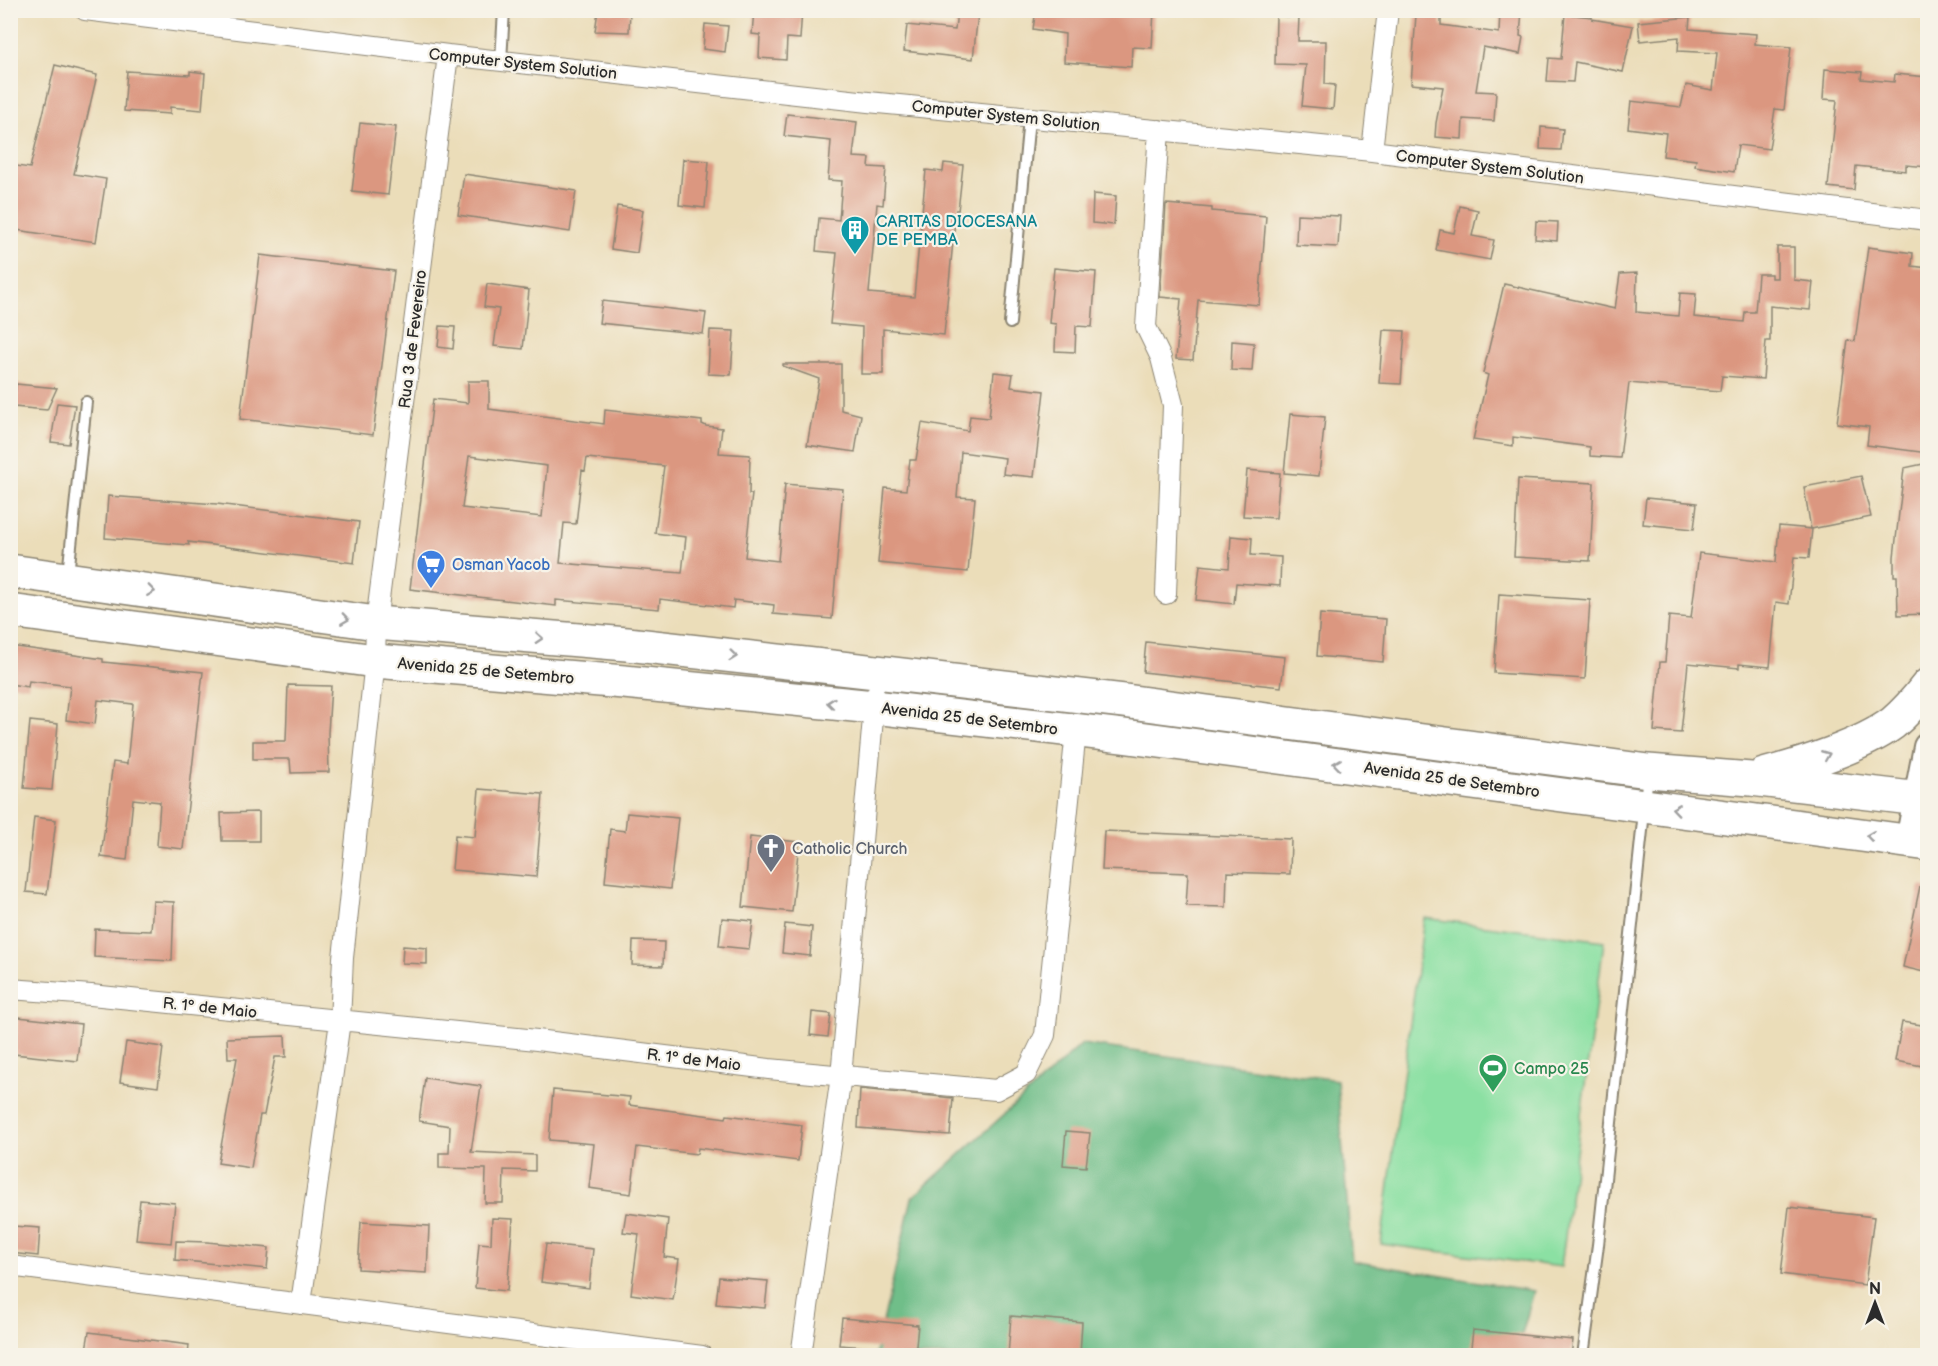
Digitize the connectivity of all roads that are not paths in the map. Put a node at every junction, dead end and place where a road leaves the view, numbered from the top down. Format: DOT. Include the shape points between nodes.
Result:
graph roads {
  1 [pos="85,10"];
  2 [pos="504,10"];
  3 [pos="1388,10"];
  4 [pos="215,18"];
  5 [pos="448,55"];
  6 [pos="501,61"];
  7 [pos="1029,118"];
  8 [pos="1159,130"];
  9 [pos="1372,151"];
  10 [pos="1928,220"];
  11 [pos="1011,324"];
  12 [pos="86,402"];
  13 [pos="10,571"];
  14 [pos="67,578"];
  15 [pos="109,585"];
  16 [pos="1166,594"];
  17 [pos="10,611"];
  18 [pos="376,623"];
  19 [pos="104,624"];
  20 [pos="627,644"];
  21 [pos="375,661"];
  22 [pos="876,672"];
  23 [pos="624,682"];
  24 [pos="1928,685"];
  25 [pos="1124,700"];
  26 [pos="874,707"];
  27 [pos="1076,731"];
  28 [pos="1123,736"];
  29 [pos="1928,747"];
  30 [pos="1648,771"];
  31 [pos="1751,779"];
  32 [pos="1922,800"];
  33 [pos="1644,804"];
  34 [pos="1919,842"];
  35 [pos="10,989"];
  36 [pos="340,1021"];
  37 [pos="841,1076"];
  38 [pos="10,1266"];
  39 [pos="301,1304"];
  40 [pos="702,1356"];
  41 [pos="801,1356"];
  42 [pos="1583,1356"];
  1 -- 4 [label="street, Computer System Solution"];
  2 -- 6 [label="lane"];
  3 -- 9 [label="street"];
  4 -- 5 [label="street, Computer System Solution"];
  5 -- 6 [label="street, Computer System Solution"];
  5 -- 18 [label="street, Rua 3 de Fevereiro"];
  6 -- 7 [label="street, Computer System Solution"];
  7 -- 8 [label="street, Computer System Solution"];
  7 -- 11 [label="lane"];
  8 -- 9 [label="street, Computer System Solution"];
  8 -- 16 [label="street" via="1146,327 1161,358 1173,405"];
  9 -- 10 [label="street, Computer System Solution"];
  12 -- 14 [label="lane"];
  13 -- 14 [label="highway, Avenida 25 de Setembro"];
  14 -- 15 [label="highway, Avenida 25 de Setembro"];
  15 -- 18 [label="highway, Avenida 25 de Setembro, one-way"];
  15 -- 19 [label="highway"];
  17 -- 19 [label="highway, Avenida 25 de Setembro"];
  18 -- 20 [label="highway, Avenida 25 de Setembro, one-way"];
  18 -- 21 [label="street, Rua 3 de Fevereiro"];
  19 -- 21 [label="highway, Avenida 25 de Setembro"];
  20 -- 22 [label="highway, Avenida 25 de Setembro, one-way"];
  20 -- 23 [label="highway"];
  21 -- 23 [label="highway, Avenida 25 de Setembro"];
  21 -- 36 [label="street, Rua 3 de Fevereiro" via="343,958"];
  22 -- 25 [label="highway, Avenida 25 de Setembro"];
  22 -- 26 [label="street"];
  26 -- 23 [label="highway, Avenida 25 de Setembro, one-way"];
  31 -- 24 [label="highway, one-way" via="1856,743 1893,723"];
  25 -- 28 [label="highway"];
  25 -- 30 [label="highway, Avenida 25 de Setembro"];
  26 -- 27 [label="highway, Avenida 25 de Setembro"];
  26 -- 37 [label="street"];
  27 -- 28 [label="highway, Avenida 25 de Setembro"];
  27 -- 37 [label="street, R. 1º de Maio" via="1045,1035 1026,1074 996,1090"];
  33 -- 28 [label="highway, Avenida 25 de Setembro, one-way"];
  29 -- 32 [label="main road"];
  30 -- 31 [label="highway, Avenida 25 de Setembro"];
  30 -- 33 [label="lane"];
  31 -- 32 [label="highway, Avenida 25 de Setembro"];
  32 -- 34 [label="main road"];
  34 -- 33 [label="highway, Avenida 25 de Setembro, one-way"];
  33 -- 42 [label="lane"];
  35 -- 36 [label="street, R. 1º de Maio"];
  36 -- 37 [label="street, R. 1º de Maio"];
  36 -- 39 [label="street, Rua 3 de Fevereiro"];
  37 -- 41 [label="street"];
  38 -- 39 [label="street"];
  39 -- 40 [label="street"];
}
